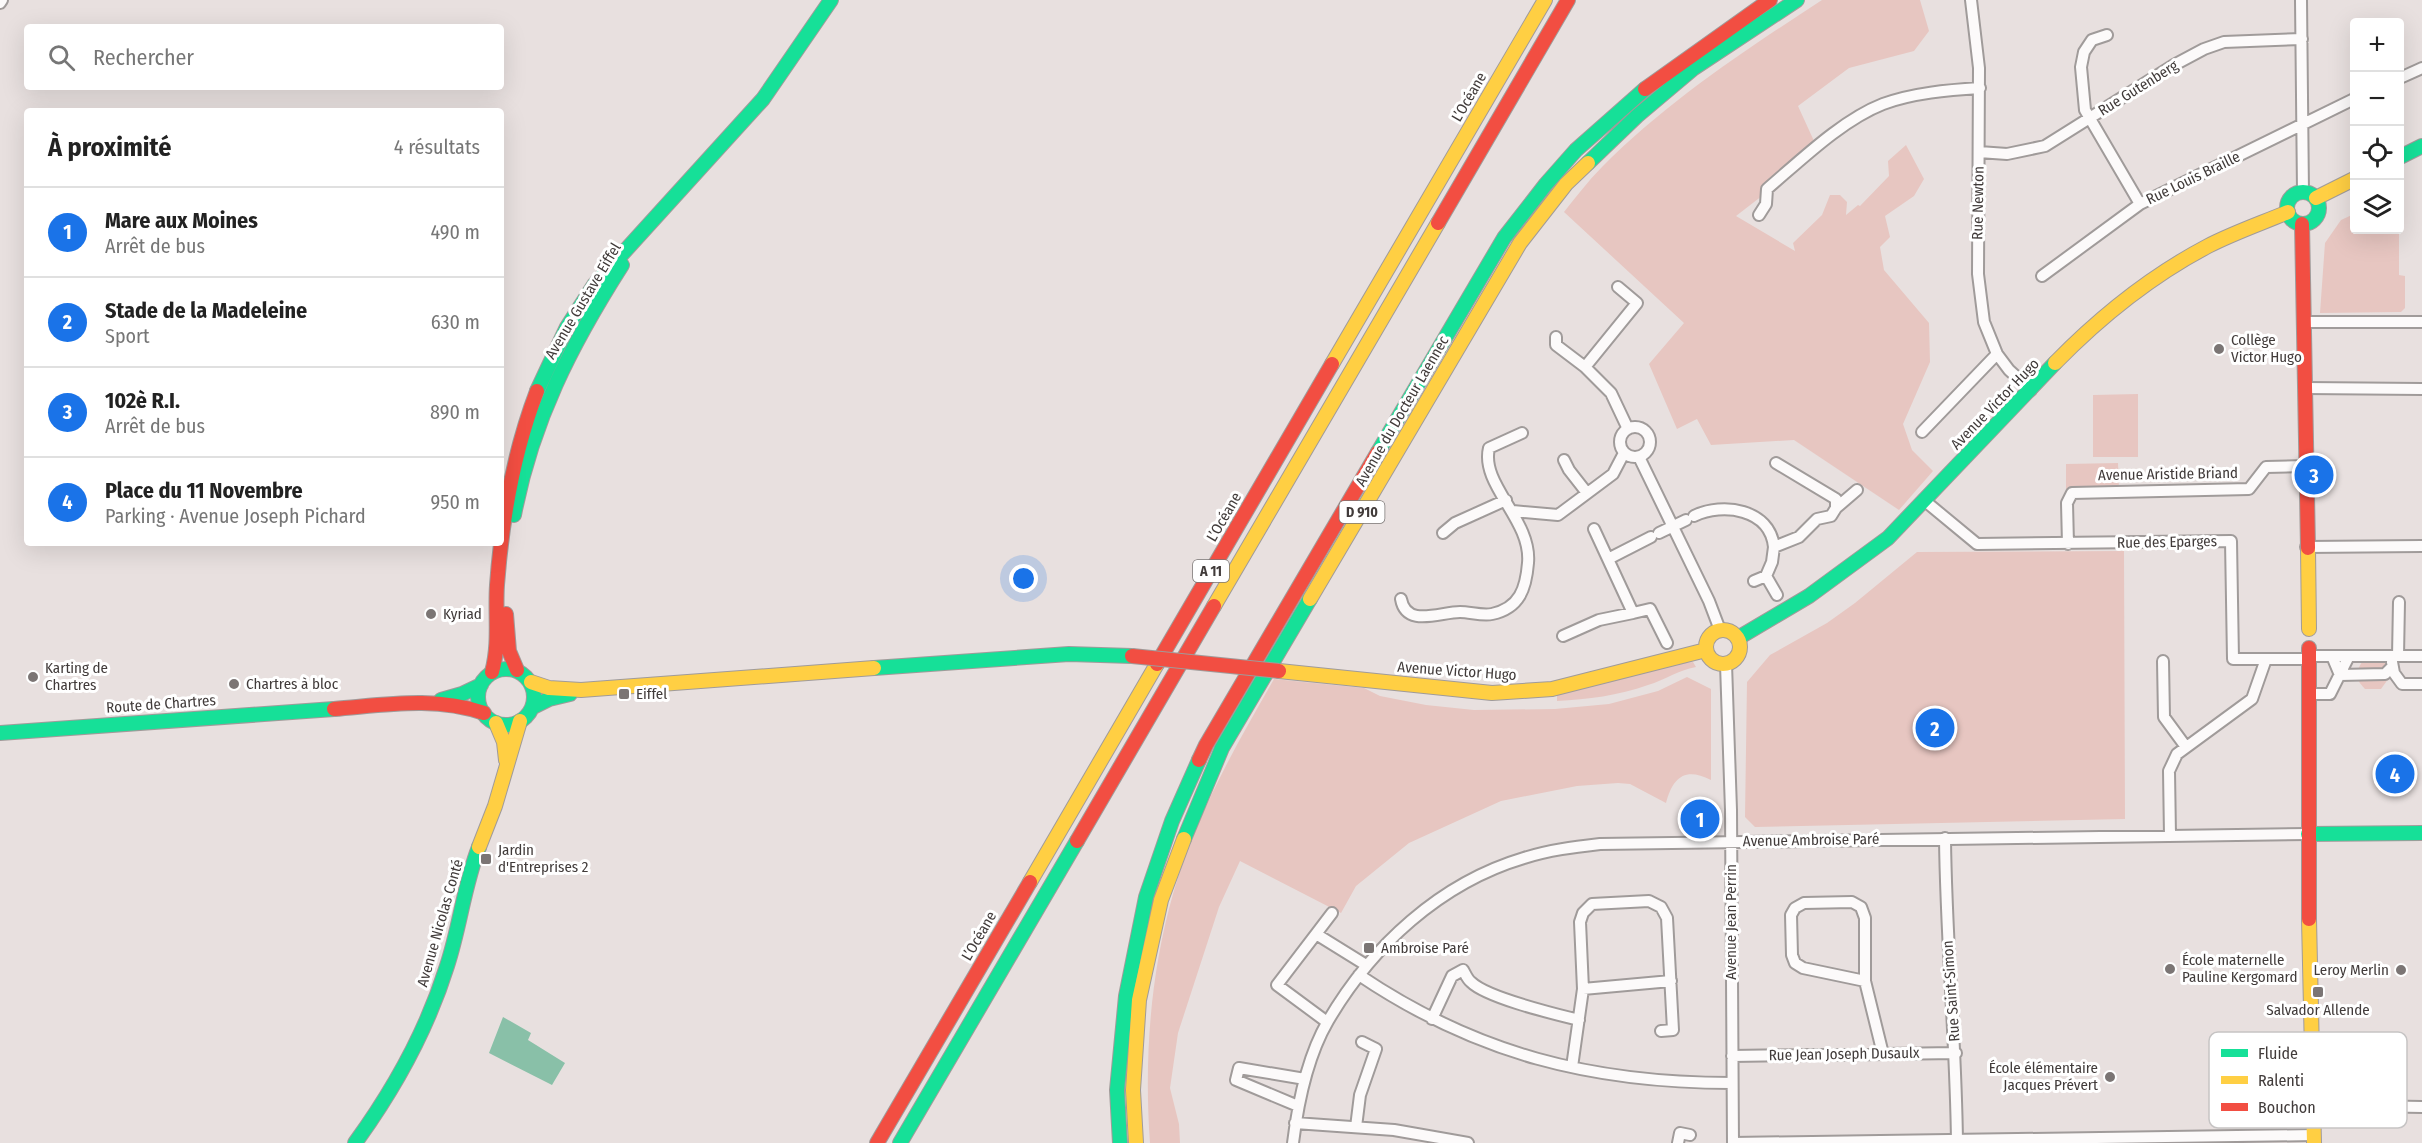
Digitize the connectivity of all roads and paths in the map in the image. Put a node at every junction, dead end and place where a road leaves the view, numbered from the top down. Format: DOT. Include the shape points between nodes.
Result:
graph roads {
  1 [pos="831,0"];
  2 [pos="1545,0"];
  3 [pos="1568,0"];
  4 [pos="1770,0"];
  5 [pos="1797,0"];
  6 [pos="1971,0"];
  7 [pos="2301,0"];
  8 [pos="2107,35"];
  9 [pos="2302,39"];
  10 [pos="2422,68"];
  11 [pos="2404,76"];
  12 [pos="1980,88"];
  13 [pos="2350,101"];
  14 [pos="2090,119"];
  15 [pos="2302,124"];
  16 [pos="2422,146"];
  17 [pos="1979,152"];
  18 [pos="2404,155"];
  19 [pos="2352,180"];
  20 [pos="2309,195"];
  21 [pos="2140,204"];
  22 [pos="2288,212"];
  23 [pos="1759,215"];
  24 [pos="2302,224"];
  25 [pos="646,230"];
  26 [pos="2042,276"];
  27 [pos="1618,287"];
  28 [pos="2304,322"];
  29 [pos="2422,322"];
  30 [pos="573,330"];
  31 [pos="1556,337"];
  32 [pos="1997,354"];
  33 [pos="567,356"];
  34 [pos="1585,367"];
  35 [pos="2305,388"];
  36 [pos="2422,389"];
  37 [pos="2031,390"];
  38 [pos="1628,429"];
  39 [pos="1922,432"];
  40 [pos="1522,433"];
  41 [pos="1624,453"];
  42 [pos="1639,457"];
  43 [pos="1564,460"];
  44 [pos="1776,464"];
  45 [pos="2305,466"];
  46 [pos="1857,490"];
  47 [pos="1587,493"];
  48 [pos="1506,501"];
  49 [pos="1925,501"];
  50 [pos="1836,508"];
  51 [pos="1513,511"];
  52 [pos="504,523"];
  53 [pos="1673,527"];
  54 [pos="1594,529"];
  55 [pos="1443,533"];
  56 [pos="2068,544"];
  57 [pos="501,546"];
  58 [pos="2422,546"];
  59 [pos="1774,547"];
  60 [pos="2306,547"];
  61 [pos="1608,559"];
  62 [pos="1766,576"];
  63 [pos="1754,581"];
  64 [pos="1777,595"];
  65 [pos="1401,599"];
  66 [pos="2399,602"];
  67 [pos="1633,613"];
  68 [pos="2308,629"];
  69 [pos="1720,630"];
  70 [pos="1563,636"];
  71 [pos="1738,638"];
  72 [pos="1667,643"];
  73 [pos="1706,650"];
  74 [pos="2309,654"];
  75 [pos="2332,656"];
  76 [pos="2349,656"];
  77 [pos="2422,656"];
  78 [pos="2266,659"];
  79 [pos="2394,660"];
  80 [pos="2163,661"];
  81 [pos="1726,664"];
  82 [pos="517,670"];
  83 [pos="492,672"];
  84 [pos="2340,675"];
  85 [pos="531,682"];
  86 [pos="2422,684"];
  87 [pos="481,685"];
  88 [pos="581,690"];
  89 [pos="2309,694"];
  90 [pos="433,702"];
  91 [pos="533,707"];
  92 [pos="484,713"];
  93 [pos="520,722"];
  94 [pos="496,723"];
  95 [pos="0,733"];
  96 [pos="2186,747"];
  97 [pos="507,768"];
  98 [pos="2422,833"];
  99 [pos="2308,834"];
  100 [pos="2170,836"];
  101 [pos="1945,838"];
  102 [pos="1731,841"];
  103 [pos="1332,913"];
  104 [pos="1316,934"];
  105 [pos="1366,965"];
  106 [pos="1359,975"];
  107 [pos="1671,981"];
  108 [pos="1865,981"];
  109 [pos="1583,989"];
  110 [pos="1432,1019"];
  111 [pos="1579,1020"];
  112 [pos="1327,1022"];
  113 [pos="1661,1031"];
  114 [pos="2312,1032"];
  115 [pos="1362,1042"];
  116 [pos="1956,1053"];
  117 [pos="1883,1054"];
  118 [pos="1732,1056"];
  119 [pos="1572,1067"];
  120 [pos="1305,1079"];
  121 [pos="1732,1083"];
  122 [pos="1298,1106"];
  123 [pos="2407,1107"];
  124 [pos="2422,1107"];
  125 [pos="1296,1123"];
  126 [pos="1356,1127"];
  127 [pos="1690,1135"];
  128 [pos="2314,1139"];
  129 [pos="2239,1140"];
  130 [pos="2012,1141"];
  131 [pos="2112,1141"];
  132 [pos="1957,1142"];
  133 [pos="355,1143"];
  134 [pos="877,1143"];
  135 [pos="900,1143"];
  136 [pos="1120,1143"];
  137 [pos="1136,1143"];
  138 [pos="1293,1143"];
  139 [pos="1468,1143"];
  140 [pos="1678,1143"];
  141 [pos="1733,1143"];
  1 -- 25 [label="main road, Avenue Gustave Eiffel" via="763,99"];
  2 -- 134 [label="main road, L’Océane / A 11"];
  3 -- 135 [label="main road, A 11"];
  4 -- 136 [label="main road, Avenue du Docteur Laennec / D 910" via="1685,57 1624,105 1553,176 1504,238 1206,745 1172,821 1144,908 1126,996 1117,1090"];
  5 -- 137 [label="main road, Avenue du Docteur Laennec / D 910" via="1694,68 1637,116 1566,184 1520,243 1222,748 1161,900 1139,1000 1132,1090"];
  6 -- 12 [label="street, Rue Newton"];
  7 -- 9 [label="street"];
  8 -- 14 [label="street" via="2092,40 2082,60 2083,99"];
  9 -- 14 [label="street, Rue Gutenberg" via="2224,42 2204,49"];
  9 -- 15 [label="street"];
  10 -- 11 [label="street"];
  12 -- 17 [label="street, Rue Newton"];
  12 -- 23 [label="street" via="1882,104 1844,126 1767,189 1766,204"];
  13 -- 15 [label="street, Rue Louis Braille"];
  14 -- 17 [label="street, Rue Gutenberg" via="2038,148 2007,154"];
  14 -- 21 [label="street"];
  15 -- 20 [label="street"];
  15 -- 21 [label="street, Rue Louis Braille"];
  16 -- 18 [label="main road"];
  17 -- 32 [label="street, Rue Newton" via="1978,274 1984,322"];
  19 -- 20 [label="main road"];
  20 -- 22 [label="main road" via="2290,198"];
  20 -- 24 [label="main road" via="2319,207 2316,217"];
  21 -- 26 [label="street, Rue Louis Braille"];
  22 -- 24 [label="main road"];
  22 -- 37 [label="main road, Avenue Victor Hugo" via="2208,246 2153,279 2109,312"];
  24 -- 28 [label="main road"];
  25 -- 33 [label="main road, Avenue Gustave Eiffel"];
  25 -- 52 [label="main road, Avenue Gustave Eiffel" via="594,285 567,327 539,384 507,492"];
  27 -- 34 [label="street" via="1637,303"];
  28 -- 29 [label="street"];
  28 -- 35 [label="main road"];
  30 -- 33 [label="main road"];
  31 -- 34 [label="street" via="1556,345"];
  32 -- 37 [label="street, Rue Newton"];
  32 -- 39 [label="street"];
  33 -- 82 [label="main road, Avenue Gustave Eiffel" via="544,407 516,497 505,591 506,632"];
  34 -- 38 [label="street" via="1611,393"];
  35 -- 36 [label="street"];
  35 -- 45 [label="main road"];
  37 -- 49 [label="main road, Avenue Victor Hugo"];
  38 -- 41 [label="street" via="1620,442"];
  38 -- 42 [label="street" via="1639,428 1649,439 1648,448"];
  40 -- 48 [label="street" via="1489,448 1491,474"];
  41 -- 42 [label="street"];
  41 -- 47 [label="street" via="1613,474"];
  42 -- 53 [label="street"];
  43 -- 47 [label="street"];
  44 -- 50 [label="street" via="1836,499"];
  45 -- 56 [label="street, Avenue Aristide Briand" via="2266,466 2249,489 2072,493 2067,503"];
  45 -- 60 [label="main road"];
  46 -- 50 [label="street"];
  47 -- 51 [label="street" via="1558,514"];
  48 -- 51 [label="street"];
  48 -- 55 [label="street" via="1455,523"];
  49 -- 56 [label="street, Rue des Eparges" via="1977,544"];
  49 -- 71 [label="main road, Avenue Victor Hugo" via="1888,538 1851,566"];
  50 -- 59 [label="street" via="1831,516 1817,519 1799,537"];
  51 -- 65 [label="street" via="1528,547 1524,591 1513,603 1491,614 1458,612 1426,618 1413,616 1402,607"];
  53 -- 59 [label="street" via="1721,508 1749,514 1763,523 1773,536"];
  53 -- 61 [label="street"];
  53 -- 69 [label="street"];
  54 -- 61 [label="street"];
  56 -- 78 [label="street, Rue des Eparges" via="2231,541 2234,659"];
  57 -- 83 [label="main road, Avenue Gustave Eiffel" via="497,653"];
  58 -- 60 [label="street"];
  59 -- 62 [label="street"];
  60 -- 68 [label="main road"];
  61 -- 67 [label="street"];
  62 -- 63 [label="street"];
  62 -- 64 [label="street"];
  66 -- 79 [label="street"];
  67 -- 70 [label="street" via="1599,620"];
  67 -- 72 [label="street" via="1650,609"];
  69 -- 71 [label="main road" via="1731,631"];
  69 -- 73 [label="main road" via="1710,635"];
  71 -- 81 [label="main road" via="1739,655"];
  73 -- 81 [label="main road" via="1715,663"];
  73 -- 88 [label="main road, Avenue Victor Hugo, bridge" via="1552,689 1492,693 1132,656 1011,657"];
  74 -- 75 [label="street, Rue des Eparges"];
  74 -- 78 [label="street, Rue des Eparges"];
  74 -- 89 [label="main road"];
  75 -- 76 [label="street, Rue des Eparges"];
  75 -- 84 [label="street"];
  76 -- 79 [label="street, Rue des Eparges"];
  76 -- 84 [label="street"];
  77 -- 79 [label="street, Rue des Eparges"];
  78 -- 96 [label="street" via="2252,699"];
  79 -- 84 [label="street" via="2385,674"];
  79 -- 86 [label="street" via="2402,684"];
  80 -- 96 [label="street" via="2164,717"];
  81 -- 102 [label="street, Avenue Jean Perrin"];
  82 -- 83 [label="main road" via="504,668"];
  82 -- 85 [label="main road"];
  83 -- 87 [label="main road"];
  84 -- 89 [label="street" via="2330,694"];
  85 -- 88 [label="main road" via="549,688"];
  85 -- 91 [label="main road" via="535,694"];
  87 -- 90 [label="main road"];
  87 -- 92 [label="main road" via="479,702"];
  88 -- 91 [label="main road"];
  89 -- 99 [label="main road"];
  90 -- 92 [label="main road"];
  90 -- 95 [label="main road, Route de Chartres"];
  91 -- 93 [label="main road"];
  92 -- 94 [label="main road"];
  93 -- 94 [label="main road"];
  93 -- 97 [label="main road, Avenue Nicolas Conté"];
  94 -- 97 [label="main road, Avenue Nicolas Conté" via="504,742"];
  96 -- 100 [label="street" via="2177,754 2169,771"];
  97 -- 133 [label="main road, Avenue Nicolas Conté" via="474,860 448,964 429,1018 405,1066"];
  98 -- 99 [label="main road"];
  99 -- 100 [label="street, Avenue Ambroise Paré"];
  99 -- 114 [label="main road"];
  100 -- 101 [label="street, Avenue Ambroise Paré"];
  101 -- 102 [label="street, Avenue Ambroise Paré"];
  101 -- 116 [label="street, Rue Saint-Simon" via="1945,902"];
  102 -- 105 [label="street, Avenue Ambroise Paré" via="1600,843 1523,858 1481,874 1444,895 1411,920"];
  102 -- 118 [label="street, Avenue Jean Perrin"];
  103 -- 104 [label="street"];
  104 -- 105 [label="street"];
  104 -- 112 [label="street" via="1277,985"];
  105 -- 106 [label="street, Avenue Ambroise Paré"];
  106 -- 110 [label="street"];
  106 -- 112 [label="street, Avenue Ambroise Paré"];
  107 -- 109 [label="street"];
  107 -- 109 [label="street" via="1667,918 1661,907 1649,901 1592,904 1582,913 1580,922"];
  107 -- 113 [label="street" via="1673,1030"];
  108 -- 108 [label="street" via="1865,918 1861,907 1852,902 1804,903 1795,908 1791,915 1792,955 1796,963 1803,968"];
  108 -- 117 [label="street"];
  109 -- 111 [label="street"];
  110 -- 111 [label="street" via="1452,976 1463,970 1471,982 1482,988 1517,1003"];
  110 -- 119 [label="street" via="1515,1054"];
  111 -- 119 [label="street"];
  112 -- 120 [label="street, Avenue Ambroise Paré"];
  115 -- 126 [label="street" via="1376,1049 1360,1095"];
  116 -- 117 [label="street, Rue Jean Joseph Dusaulx"];
  116 -- 132 [label="street, Rue Saint-Simon"];
  117 -- 118 [label="street, Rue Jean Joseph Dusaulx"];
  118 -- 121 [label="street, Avenue Jean Perrin"];
  119 -- 121 [label="street" via="1646,1080"];
  120 -- 122 [label="street, Avenue Ambroise Paré"];
  120 -- 122 [label="street" via="1239,1068 1236,1080"];
  121 -- 141 [label="street, Avenue Jean Perrin"];
  122 -- 125 [label="street, Avenue Ambroise Paré"];
  123 -- 124 [label="street"];
  125 -- 126 [label="street"];
  125 -- 138 [label="street, Avenue Ambroise Paré"];
  126 -- 139 [label="street"];
  127 -- 140 [label="street" via="1680,1133"];
  128 -- 129 [label="street"];
  129 -- 131 [label="street"];
  130 -- 131 [label="street"];
  130 -- 132 [label="street"];
  132 -- 141 [label="street"];
}
